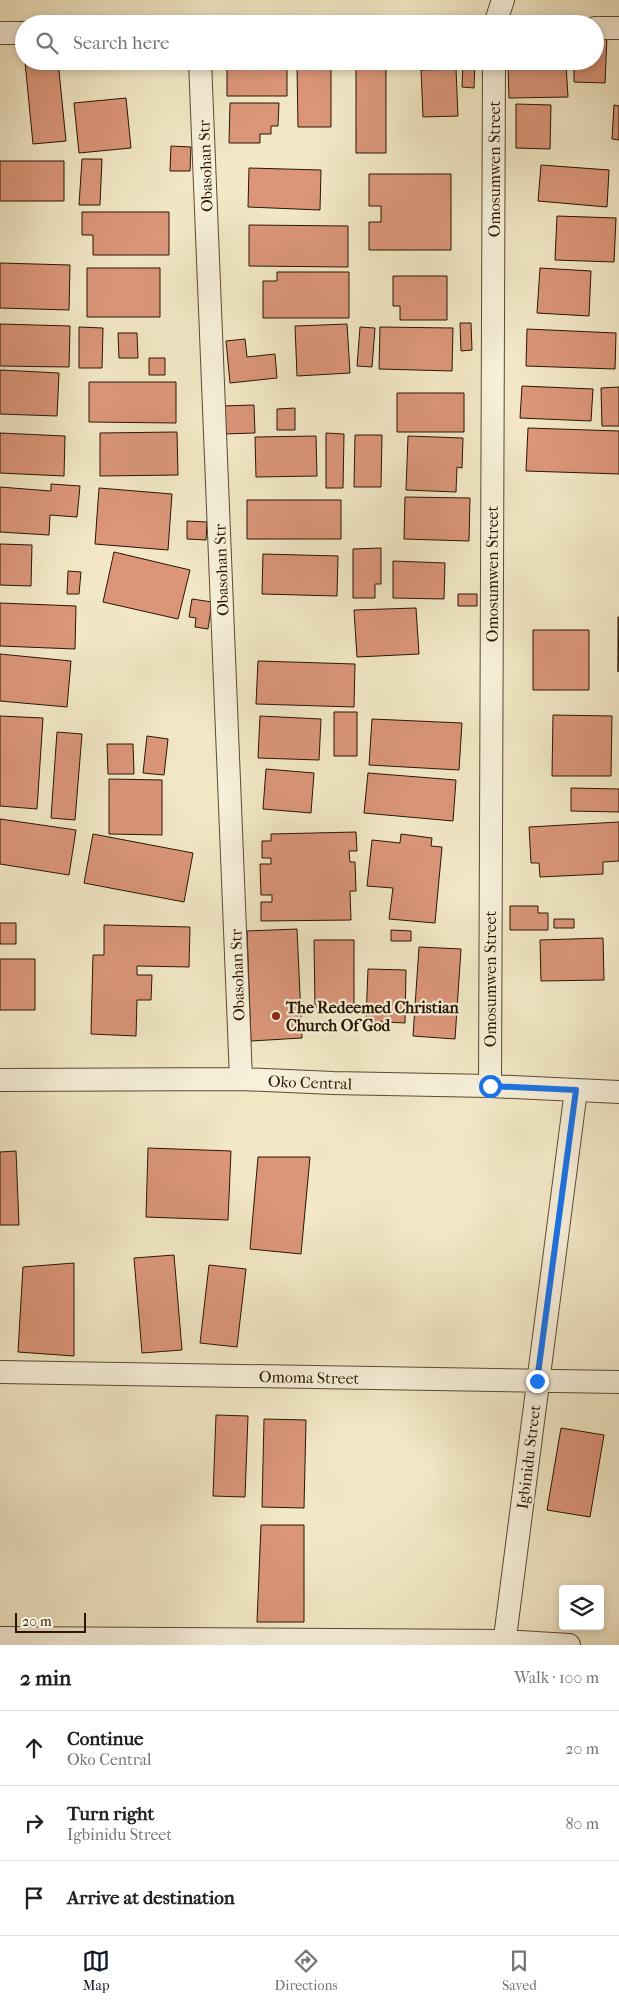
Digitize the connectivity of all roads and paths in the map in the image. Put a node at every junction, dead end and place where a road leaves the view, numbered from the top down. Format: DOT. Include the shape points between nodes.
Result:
graph roads {
  1 [pos="503,0"];
  2 [pos="498,15"];
  3 [pos="604,28"];
  4 [pos="619,28"];
  5 [pos="0,33"];
  6 [pos="15,34"];
  7 [pos="200,70"];
  8 [pos="494,70"];
  9 [pos="241,1079"];
  10 [pos="0,1080"];
  11 [pos="490,1086"];
  12 [pos="576,1090"];
  13 [pos="619,1092"];
  14 [pos="0,1372"];
  15 [pos="537,1381"];
  16 [pos="619,1382"];
  17 [pos="0,1638"];
  18 [pos="504,1643"];
  19 [pos="569,1645"];
  1 -- 2 [label="street"];
  3 -- 4 [label="street"];
  5 -- 6 [label="street"];
  7 -- 9 [label="street, Obasohan Str"];
  8 -- 11 [label="street, Omosumwen Street"];
  9 -- 10 [label="street, Oko Central"];
  9 -- 11 [label="street, Oko Central"];
  11 -- 12 [label="street, Oko Central"];
  12 -- 13 [label="street, Oko Central"];
  12 -- 15 [label="street, Igbinidu Street"];
  14 -- 15 [label="street, Omoma Street"];
  15 -- 16 [label="street, Omoma Street"];
  15 -- 18 [label="street, Igbinidu Street"];
  17 -- 18 [label="street"];
  18 -- 19 [label="street"];
}
